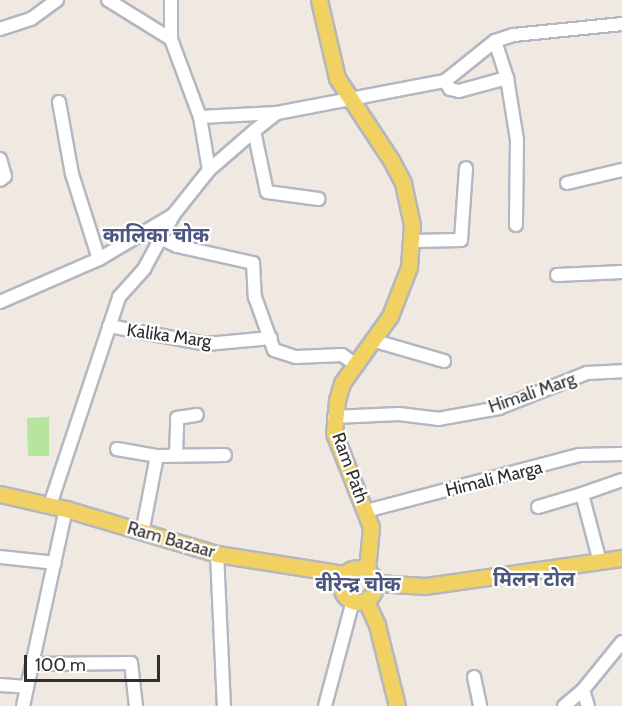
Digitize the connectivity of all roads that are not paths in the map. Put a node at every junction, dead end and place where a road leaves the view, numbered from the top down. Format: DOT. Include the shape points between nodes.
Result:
graph roads {
  1 [pos="57,0"];
  2 [pos="108,0"];
  3 [pos="171,0"];
  4 [pos="319,0"];
  5 [pos="622,24"];
  6 [pos="0,29"];
  7 [pos="171,39"];
  8 [pos="495,41"];
  9 [pos="507,78"];
  10 [pos="445,81"];
  11 [pos="350,100"];
  12 [pos="59,102"];
  13 [pos="277,113"];
  14 [pos="200,117"];
  15 [pos="254,131"];
  16 [pos="466,168"];
  17 [pos="209,170"];
  18 [pos="622,170"];
  19 [pos="567,183"];
  20 [pos="319,199"];
  21 [pos="174,214"];
  22 [pos="516,225"];
  23 [pos="145,231"];
  24 [pos="160,240"];
  25 [pos="413,241"];
  26 [pos="99,259"];
  27 [pos="622,272"];
  28 [pos="557,275"];
  29 [pos="0,302"];
  30 [pos="109,326"];
  31 [pos="270,338"];
  32 [pos="375,341"];
  33 [pos="444,361"];
  34 [pos="355,364"];
  35 [pos="622,371"];
  36 [pos="197,415"];
  37 [pos="334,417"];
  38 [pos="117,449"];
  39 [pos="622,454"];
  40 [pos="176,455"];
  41 [pos="225,455"];
  42 [pos="157,456"];
  43 [pos="622,480"];
  44 [pos="0,494"];
  45 [pos="582,494"];
  46 [pos="50,505"];
  47 [pos="538,507"];
  48 [pos="66,509"];
  49 [pos="366,511"];
  50 [pos="142,533"];
  51 [pos="217,554"];
  52 [pos="0,557"];
  53 [pos="622,558"];
  54 [pos="600,562"];
  55 [pos="55,563"];
  56 [pos="367,570"];
  57 [pos="345,574"];
  58 [pos="376,583"];
  59 [pos="359,601"];
  60 [pos="622,642"];
  61 [pos="33,664"];
  62 [pos="474,677"];
  63 [pos="0,685"];
  64 [pos="27,687"];
  65 [pos="583,690"];
  66 [pos="23,706"];
  67 [pos="136,706"];
  68 [pos="224,706"];
  69 [pos="325,706"];
  70 [pos="397,706"];
  71 [pos="480,706"];
  72 [pos="564,706"];
  73 [pos="588,706"];
  1 -- 6 [label="street" via="31,19"];
  2 -- 7 [label="street"];
  3 -- 7 [label="street"];
  4 -- 11 [label="main road" via="337,78"];
  5 -- 8 [label="street" via="514,35"];
  7 -- 14 [label="street"];
  8 -- 9 [label="street"];
  8 -- 10 [label="street"];
  9 -- 10 [label="street" via="459,91 450,89"];
  9 -- 22 [label="street" via="517,140"];
  10 -- 11 [label="street"];
  11 -- 13 [label="street"];
  11 -- 25 [label="main road" via="403,183"];
  12 -- 26 [label="street" via="72,174"];
  13 -- 14 [label="street"];
  13 -- 15 [label="street"];
  14 -- 17 [label="street"];
  15 -- 17 [label="street"];
  15 -- 20 [label="street" via="267,192"];
  16 -- 25 [label="street" via="461,240"];
  17 -- 21 [label="street"];
  18 -- 19 [label="street"];
  21 -- 23 [label="street"];
  21 -- 24 [label="street"];
  23 -- 24 [label="street"];
  23 -- 26 [label="street"];
  24 -- 30 [label="street" via="144,269 119,297"];
  24 -- 31 [label="street" via="253,263 255,297"];
  25 -- 32 [label="main road" via="402,287"];
  26 -- 29 [label="street"];
  27 -- 28 [label="street"];
  30 -- 31 [label="street, Kalika Marg" via="207,344"];
  30 -- 46 [label="street"];
  31 -- 34 [label="street" via="274,350 284,356 342,355"];
  32 -- 33 [label="street"];
  32 -- 34 [label="main road, Ram Path"];
  34 -- 37 [label="main road, Ram Path" via="342,383"];
  35 -- 37 [label="street, Himali Marg" via="587,373 499,408 438,419 399,414"];
  36 -- 40 [label="street" via="177,418"];
  37 -- 49 [label="main road, Ram Path" via="334,433"];
  38 -- 42 [label="street"];
  39 -- 49 [label="street, Himali Marga" via="580,455"];
  40 -- 41 [label="street"];
  40 -- 42 [label="street"];
  42 -- 50 [label="street"];
  43 -- 45 [label="street"];
  44 -- 46 [label="main road, Ram Bazaar"];
  45 -- 47 [label="street"];
  45 -- 54 [label="street"];
  46 -- 48 [label="main road, Ram Bazaar"];
  48 -- 50 [label="main road, Ram Bazaar"];
  48 -- 55 [label="street"];
  49 -- 56 [label="main road, Ram Path" via="372,534"];
  50 -- 51 [label="main road, Ram Bazaar"];
  51 -- 57 [label="main road, Ram Bazaar"];
  51 -- 68 [label="street"];
  52 -- 55 [label="street"];
  53 -- 54 [label="main road"];
  54 -- 58 [label="main road" via="425,586"];
  55 -- 61 [label="street"];
  56 -- 57 [label="main road" via="355,568"];
  56 -- 58 [label="main road"];
  57 -- 59 [label="main road" via="341,589"];
  58 -- 59 [label="main road" via="374,594"];
  59 -- 69 [label="street"];
  59 -- 70 [label="main road" via="377,625"];
  60 -- 65 [label="street"];
  61 -- 64 [label="street"];
  61 -- 67 [label="street" via="131,663"];
  62 -- 71 [label="street"];
  63 -- 64 [label="street"];
  64 -- 66 [label="street"];
  65 -- 72 [label="street"];
  65 -- 73 [label="street"];
}
